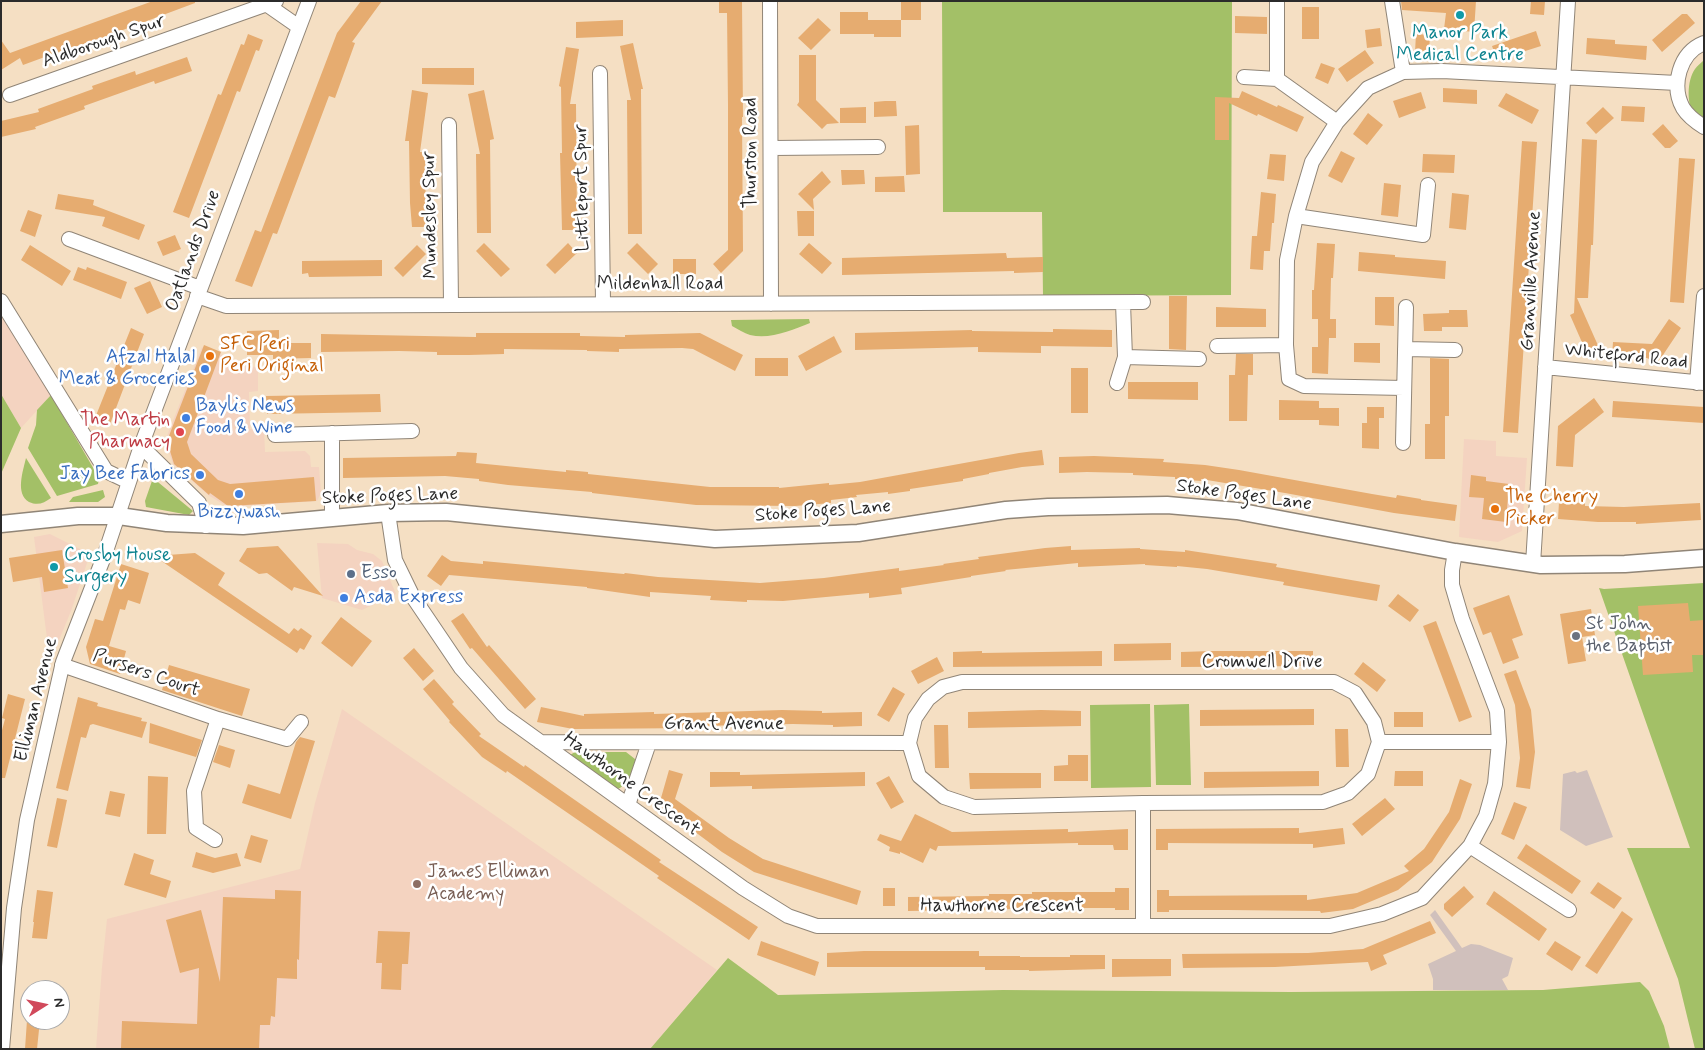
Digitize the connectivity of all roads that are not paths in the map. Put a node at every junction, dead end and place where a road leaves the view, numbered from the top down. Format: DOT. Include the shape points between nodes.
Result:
graph roads {
  1 [pos="309,1"];
  2 [pos="770,1"];
  3 [pos="1277,1"];
  4 [pos="1392,1"];
  5 [pos="1568,1"];
  6 [pos="271,3"];
  7 [pos="299,27"];
  8 [pos="1704,44"];
  9 [pos="1403,72"];
  10 [pos="600,73"];
  11 [pos="1563,76"];
  12 [pos="1244,78"];
  13 [pos="1276,78"];
  14 [pos="1677,83"];
  15 [pos="10,95"];
  16 [pos="1337,122"];
  17 [pos="449,125"];
  18 [pos="1704,127"];
  19 [pos="878,147"];
  20 [pos="772,148"];
  21 [pos="1428,185"];
  22 [pos="1296,216"];
  23 [pos="69,239"];
  24 [pos="199,292"];
  25 [pos="1704,296"];
  26 [pos="1,301"];
  27 [pos="1143,302"];
  28 [pos="603,303"];
  29 [pos="1123,303"];
  30 [pos="771,304"];
  31 [pos="451,305"];
  32 [pos="1406,307"];
  33 [pos="1286,345"];
  34 [pos="1217,346"];
  35 [pos="1405,349"];
  36 [pos="1455,350"];
  37 [pos="1125,358"];
  38 [pos="1199,359"];
  39 [pos="1545,367"];
  40 [pos="1117,383"];
  41 [pos="1700,383"];
  42 [pos="1404,388"];
  43 [pos="412,431"];
  44 [pos="332,433"];
  45 [pos="276,435"];
  46 [pos="1402,443"];
  47 [pos="141,446"];
  48 [pos="129,482"];
  49 [pos="388,513"];
  50 [pos="119,516"];
  51 [pos="332,517"];
  52 [pos="1,524"];
  53 [pos="206,526"];
  54 [pos="1455,552"];
  55 [pos="1704,558"];
  56 [pos="1533,564"];
  57 [pos="62,665"];
  58 [pos="218,719"];
  59 [pos="301,722"];
  60 [pos="540,742"];
  61 [pos="1379,742"];
  62 [pos="1499,742"];
  63 [pos="649,743"];
  64 [pos="909,743"];
  65 [pos="1143,803"];
  66 [pos="628,805"];
  67 [pos="215,840"];
  68 [pos="1470,846"];
  69 [pos="1570,910"];
  70 [pos="1143,925"];
  71 [pos="2,1049"];
  1 -- 7 [label="street, Oatlands Drive"];
  2 -- 20 [label="street, Thurston Road"];
  3 -- 13 [label="street"];
  4 -- 9 [label="street"];
  5 -- 11 [label="street, Granville Avenue"];
  6 -- 7 [label="street, Aldborough Spur"];
  6 -- 15 [label="street, Aldborough Spur"];
  7 -- 24 [label="street, Oatlands Drive"];
  8 -- 14 [label="street" via="1688,55 1680,68"];
  9 -- 11 [label="street"];
  9 -- 16 [label="street" via="1368,88"];
  10 -- 28 [label="street, Littleport Spur"];
  11 -- 14 [label="street"];
  11 -- 39 [label="street, Granville Avenue"];
  12 -- 13 [label="street"];
  13 -- 16 [label="street"];
  14 -- 18 [label="street" via="1678,97 1684,109"];
  16 -- 22 [label="street" via="1312,162"];
  17 -- 31 [label="street, Mundesley Spur"];
  19 -- 20 [label="street"];
  20 -- 30 [label="street, Thurston Road"];
  21 -- 22 [label="street" via="1422,235"];
  22 -- 33 [label="street" via="1287,260"];
  23 -- 24 [label="street, Mildenhall Road"];
  24 -- 31 [label="street, Mildenhall Road" via="226,306"];
  24 -- 47 [label="street, Oatlands Drive"];
  25 -- 41 [label="street"];
  26 -- 48 [label="street" via="106,471"];
  27 -- 29 [label="street, Mildenhall Road"];
  28 -- 30 [label="street, Mildenhall Road"];
  28 -- 31 [label="street, Mildenhall Road"];
  29 -- 30 [label="street, Mildenhall Road"];
  29 -- 37 [label="street"];
  32 -- 35 [label="street"];
  33 -- 34 [label="street"];
  33 -- 42 [label="street" via="1290,379 1304,386"];
  35 -- 36 [label="street"];
  35 -- 42 [label="street"];
  37 -- 38 [label="street"];
  37 -- 40 [label="street"];
  39 -- 41 [label="street, Whiteford Road"];
  39 -- 56 [label="street, Granville Avenue"];
  42 -- 46 [label="street"];
  43 -- 44 [label="street" via="392,427"];
  44 -- 45 [label="street"];
  44 -- 51 [label="street"];
  47 -- 48 [label="street, Oatlands Drive"];
  47 -- 53 [label="street" via="199,504"];
  48 -- 50 [label="street, Oatlands Drive"];
  49 -- 51 [label="street, Stoke Poges Lane"];
  49 -- 54 [label="street, Stoke Poges Lane" via="446,512 714,539 858,533 1048,506 1167,505 1237,512"];
  49 -- 60 [label="street, Hawthorne Crescent" via="396,560 413,597 461,668 503,715"];
  50 -- 52 [label="street, Stoke Poges Lane" via="78,516"];
  50 -- 53 [label="street, Stoke Poges Lane"];
  50 -- 57 [label="street, Elliman Avenue"];
  51 -- 53 [label="street, Stoke Poges Lane" via="243,526"];
  54 -- 56 [label="street, Stoke Poges Lane"];
  54 -- 62 [label="street, Hawthorne Crescent" via="1452,585 1497,711"];
  55 -- 56 [label="street, Stoke Poges Lane" via="1625,564"];
  57 -- 58 [label="street, Pursers Court"];
  57 -- 71 [label="street, Elliman Avenue" via="27,820 14,908"];
  58 -- 59 [label="street, Pursers Court" via="287,739"];
  58 -- 67 [label="street" via="194,791 196,828"];
  60 -- 63 [label="street, Grant Avenue"];
  60 -- 66 [label="street, Hawthorne Crescent"];
  61 -- 62 [label="street"];
  61 -- 64 [label="street, Cromwell Drive" via="1374,722 1356,693 1334,682 962,682 944,686 928,699 915,718"];
  61 -- 65 [label="street" via="1368,774 1348,793 1323,802"];
  62 -- 68 [label="street, Hawthorne Crescent" via="1495,784 1486,816"];
  63 -- 64 [label="street, Grant Avenue"];
  63 -- 66 [label="street"];
  64 -- 65 [label="street" via="919,776 944,797 974,807"];
  65 -- 70 [label="street"];
  66 -- 70 [label="street, Hawthorne Crescent" via="743,888 788,916 817,926"];
  68 -- 69 [label="street"];
  68 -- 70 [label="street, Hawthorne Crescent" via="1422,898 1382,914 1330,926"];
}
